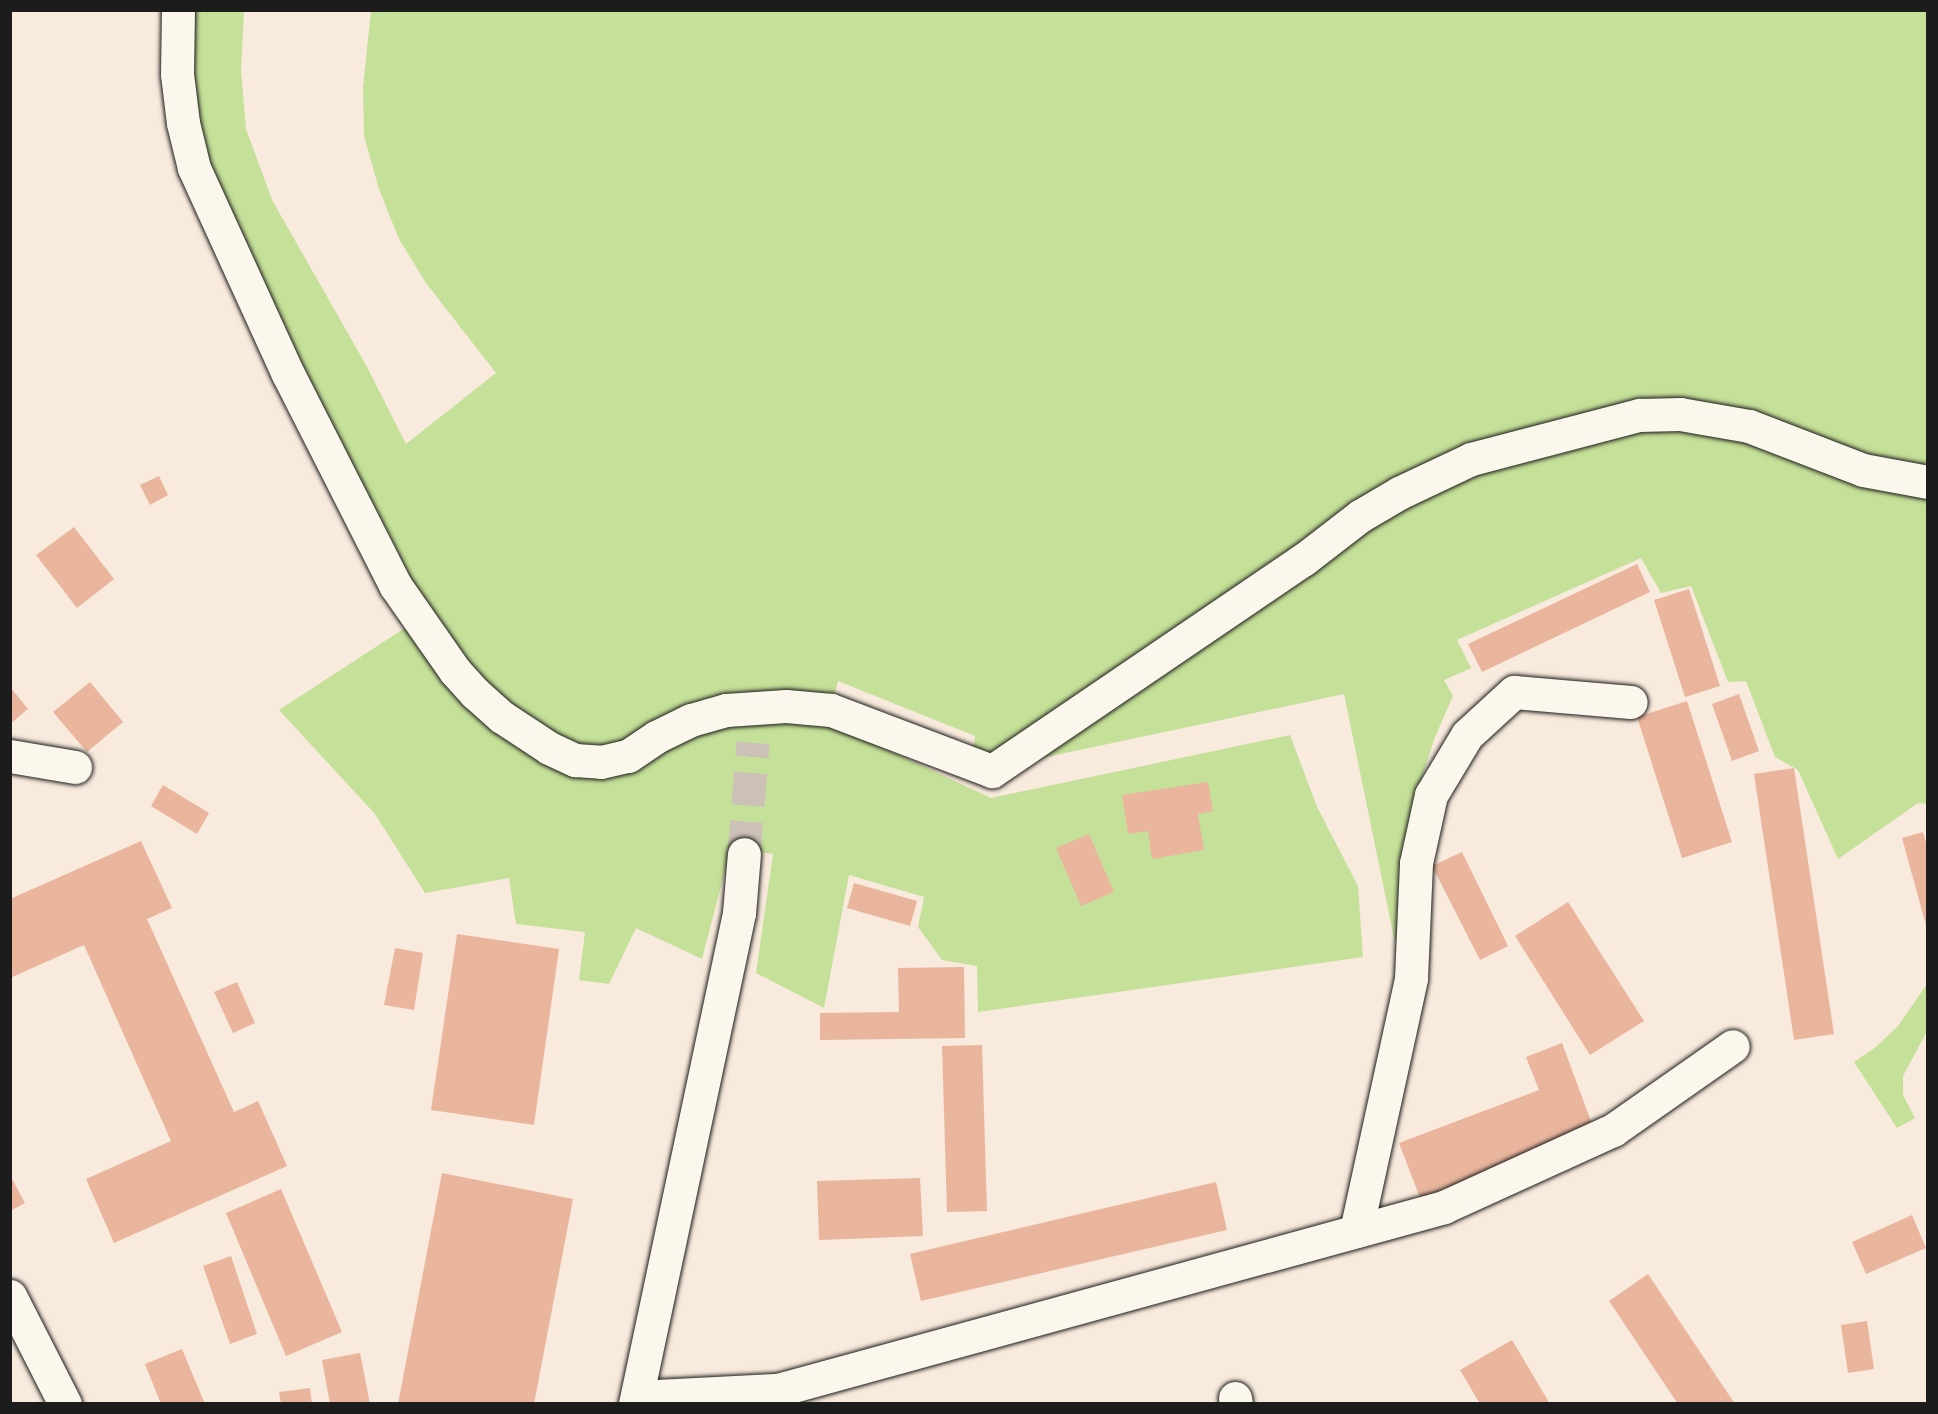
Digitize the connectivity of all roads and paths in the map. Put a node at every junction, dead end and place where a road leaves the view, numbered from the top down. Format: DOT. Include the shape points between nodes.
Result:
graph roads {
  1 [pos="178,10"];
  2 [pos="1928,482"];
  3 [pos="1631,702"];
  4 [pos="10,756"];
  5 [pos="75,767"];
  6 [pos="744,854"];
  7 [pos="1733,1046"];
  8 [pos="1356,1231"];
  9 [pos="10,1296"];
  10 [pos="636,1400"];
  11 [pos="64,1404"];
  1 -- 2 [label="street" via="177,74 194,168 288,374 395,585 475,693 502,717 574,760 601,762 628,756 691,720 726,710 786,706 831,710 992,771 1294,566 1360,516 1399,493 1472,459 1639,415 1680,414 1749,426 1863,470"];
  3 -- 8 [label="street" via="1514,692 1467,735 1431,795 1416,863 1411,978"];
  4 -- 5 [label="street"];
  6 -- 10 [label="street" via="740,913"];
  7 -- 8 [label="street" via="1613,1131 1444,1207"];
  8 -- 10 [label="street" via="778,1390"];
  9 -- 11 [label="street"];
}
